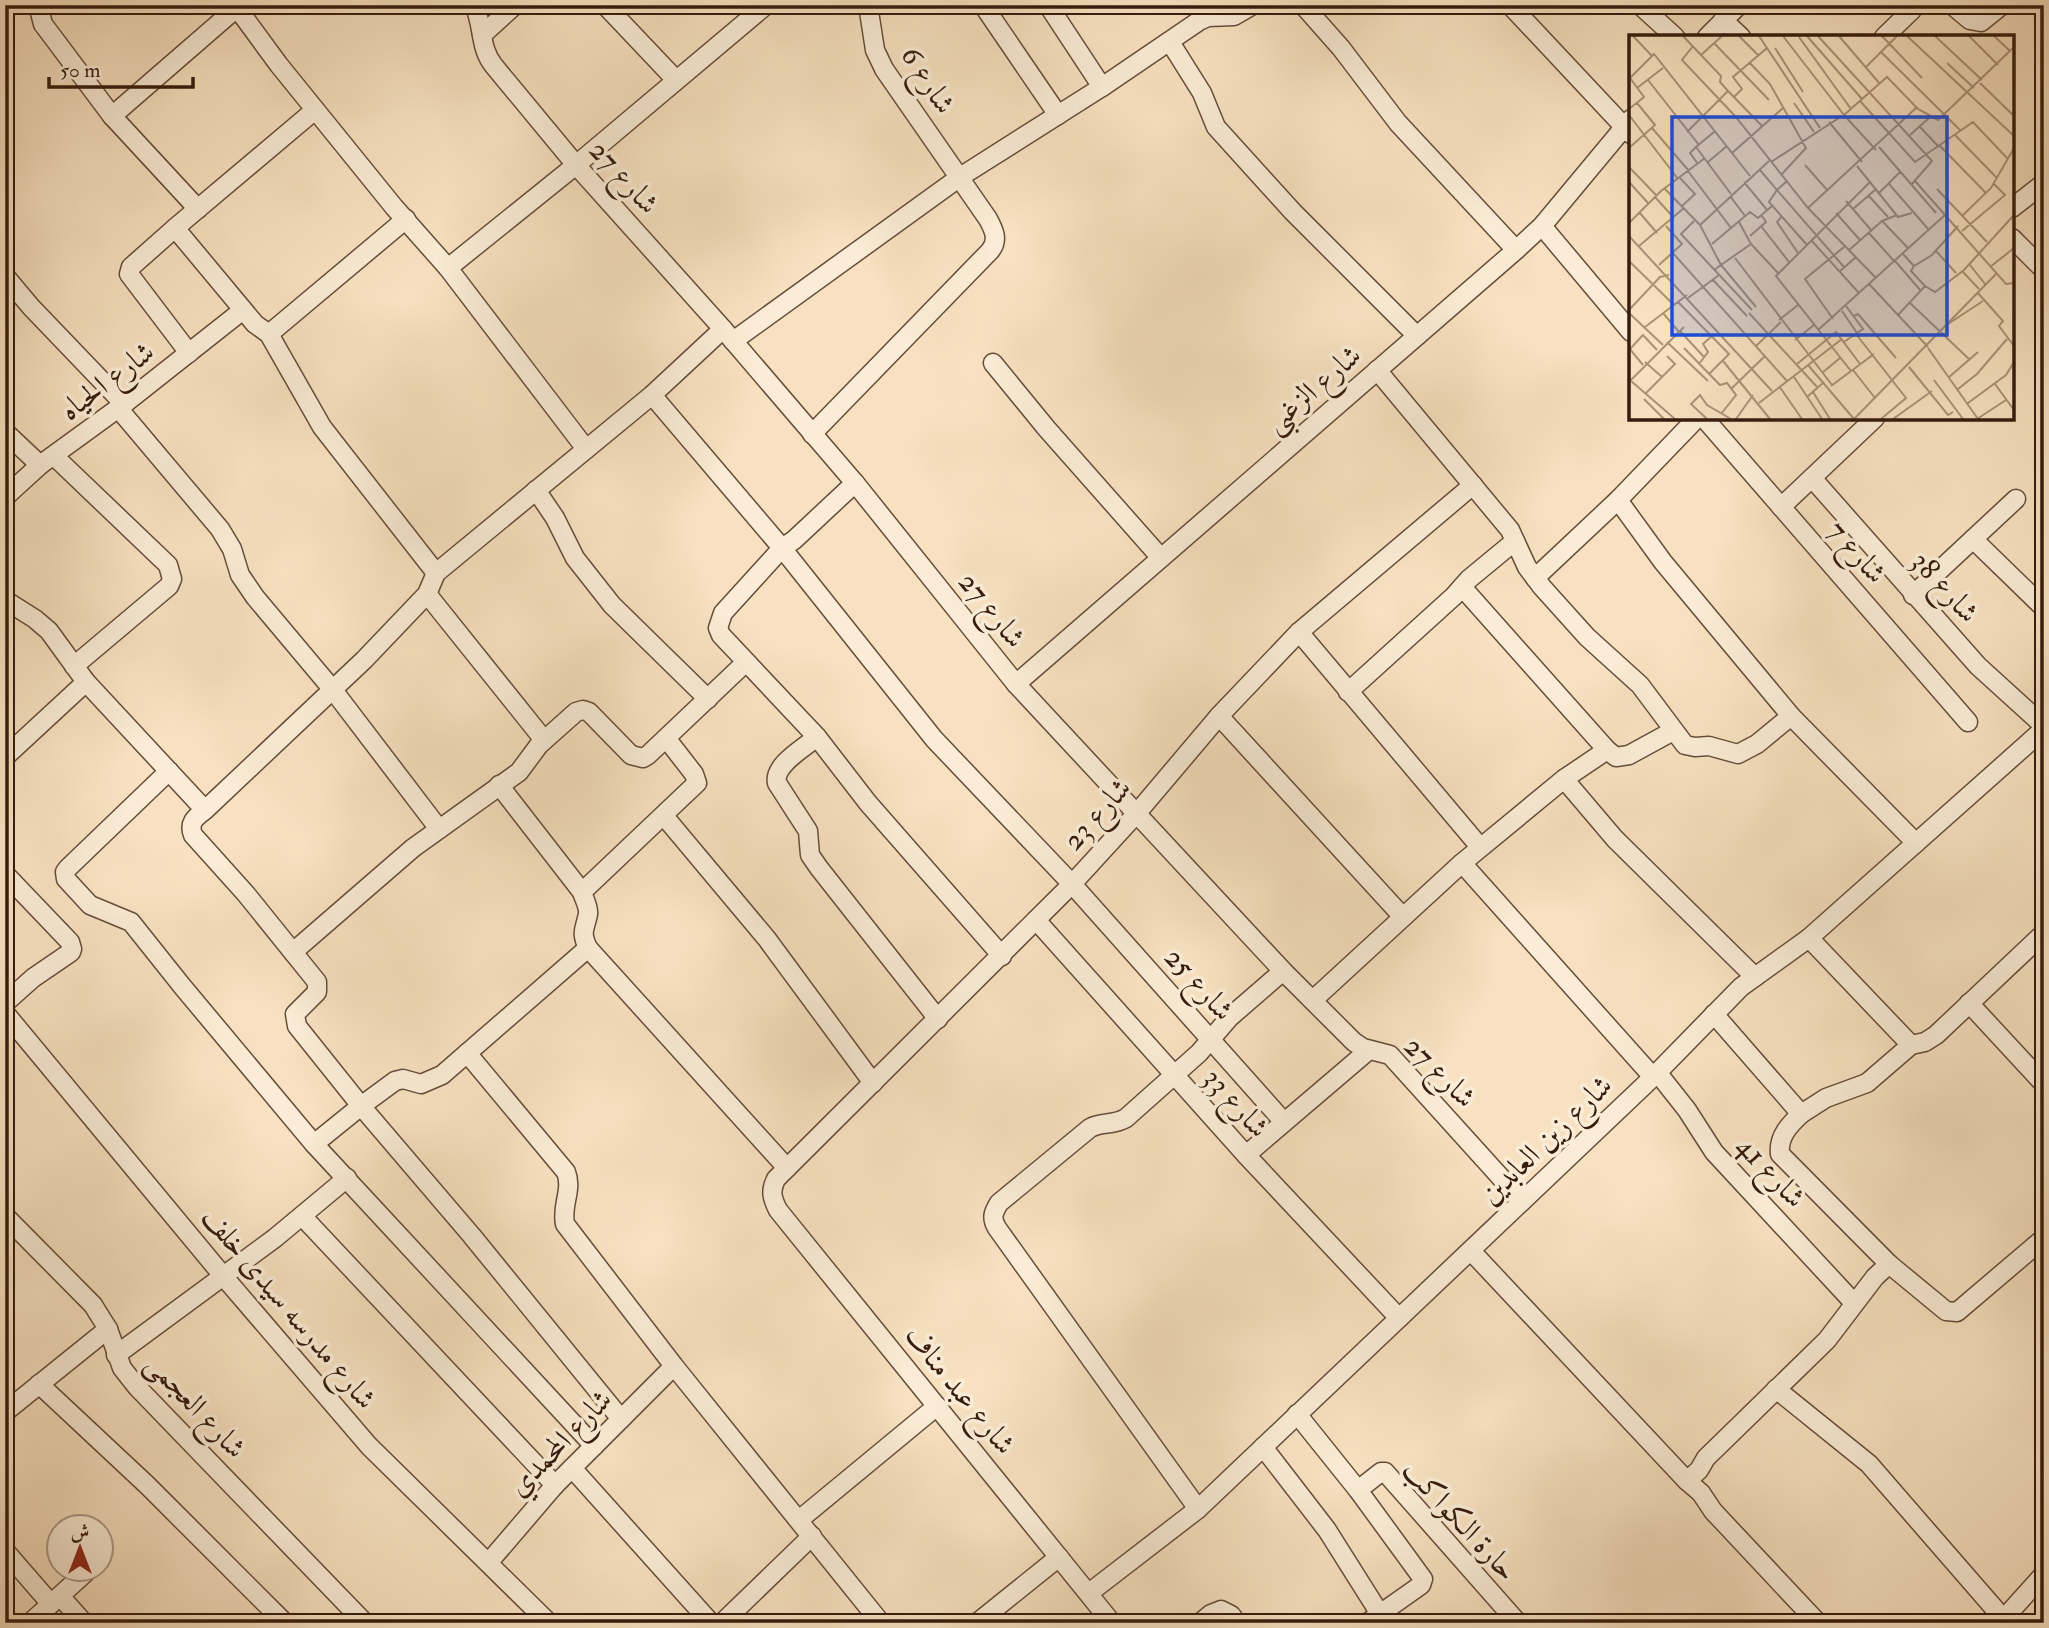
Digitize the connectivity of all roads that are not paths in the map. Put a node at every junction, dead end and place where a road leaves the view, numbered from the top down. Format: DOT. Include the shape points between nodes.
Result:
graph roads {
  1 [pos="38,5"];
  2 [pos="474,5"];
  3 [pos="515,5"];
  4 [pos="605,5"];
  5 [pos="766,5"];
  6 [pos="868,5"];
  7 [pos="983,5"];
  8 [pos="1048,5"];
  9 [pos="1253,5"];
  10 [pos="1303,5"];
  11 [pos="1510,5"];
  12 [pos="1640,5"];
  13 [pos="1739,5"];
  14 [pos="1952,5"];
  15 [pos="2001,5"];
  16 [pos="237,6"];
  17 [pos="1912,7"];
  18 [pos="1723,20"];
  19 [pos="482,35"];
  20 [pos="1673,35"];
  21 [pos="1709,35"];
  22 [pos="1739,35"];
  23 [pos="1886,35"];
  24 [pos="1170,42"];
  25 [pos="676,80"];
  26 [pos="1102,88"];
  27 [pos="315,110"];
  28 [pos="1058,115"];
  29 [pos="112,116"];
  30 [pos="1629,127"];
  31 [pos="576,165"];
  32 [pos="960,177"];
  33 [pos="2044,183"];
  34 [pos="2014,206"];
  35 [pos="198,209"];
  36 [pos="406,219"];
  37 [pos="1542,226"];
  38 [pos="175,228"];
  39 [pos="2014,240"];
  40 [pos="1516,250"];
  41 [pos="448,268"];
  42 [pos="2044,270"];
  43 [pos="5,276"];
  44 [pos="243,310"];
  45 [pos="1629,330"];
  46 [pos="269,334"];
  47 [pos="728,335"];
  48 [pos="1417,336"];
  49 [pos="189,353"];
  50 [pos="993,363"];
  51 [pos="1377,370"];
  52 [pos="652,395"];
  53 [pos="121,406"];
  54 [pos="1695,420"];
  55 [pos="1706,420"];
  56 [pos="1873,420"];
  57 [pos="5,432"];
  58 [pos="812,433"];
  59 [pos="586,449"];
  60 [pos="47,461"];
  61 [pos="1812,478"];
  62 [pos="855,483"];
  63 [pos="1473,485"];
  64 [pos="536,490"];
  65 [pos="5,497"];
  66 [pos="2016,499"];
  67 [pos="1618,500"];
  68 [pos="1781,507"];
  69 [pos="1973,539"];
  70 [pos="1515,541"];
  71 [pos="782,548"];
  72 [pos="1161,558"];
  73 [pos="436,573"];
  74 [pos="1535,578"];
  75 [pos="1462,587"];
  76 [pos="427,594"];
  77 [pos="1913,595"];
  78 [pos="5,600"];
  79 [pos="2044,608"];
  80 [pos="1299,632"];
  81 [pos="746,663"];
  82 [pos="74,666"];
  83 [pos="86,682"];
  84 [pos="1016,684"];
  85 [pos="333,690"];
  86 [pos="1348,692"];
  87 [pos="708,699"];
  88 [pos="1219,716"];
  89 [pos="1791,716"];
  90 [pos="1968,722"];
  91 [pos="2044,727"];
  92 [pos="1673,731"];
  93 [pos="817,737"];
  94 [pos="666,738"];
  95 [pos="544,740"];
  96 [pos="1607,750"];
  97 [pos="6,753"];
  98 [pos="169,771"];
  99 [pos="1564,779"];
  100 [pos="499,785"];
  101 [pos="205,810"];
  102 [pos="1137,813"];
  103 [pos="664,816"];
  104 [pos="439,829"];
  105 [pos="1916,843"];
  106 [pos="1480,847"];
  107 [pos="1462,863"];
  108 [pos="5,874"];
  109 [pos="1072,884"];
  110 [pos="582,892"];
  111 [pos="1403,917"];
  112 [pos="1036,920"];
  113 [pos="2044,933"];
  114 [pos="1809,938"];
  115 [pos="588,948"];
  116 [pos="293,952"];
  117 [pos="1002,956"];
  118 [pos="1283,971"];
  119 [pos="1755,977"];
  120 [pos="1313,1000"];
  121 [pos="5,1003"];
  122 [pos="1969,1003"];
  123 [pos="5,1013"];
  124 [pos="1714,1014"];
  125 [pos="938,1019"];
  126 [pos="1210,1039"];
  127 [pos="1912,1045"];
  128 [pos="1369,1050"];
  129 [pos="467,1053"];
  130 [pos="1174,1075"];
  131 [pos="1655,1075"];
  132 [pos="873,1083"];
  133 [pos="2044,1084"];
  134 [pos="361,1106"];
  135 [pos="1801,1114"];
  136 [pos="1283,1121"];
  137 [pos="314,1144"];
  138 [pos="1246,1155"];
  139 [pos="787,1168"];
  140 [pos="346,1178"];
  141 [pos="771,1189"];
  142 [pos="1522,1201"];
  143 [pos="5,1216"];
  144 [pos="302,1216"];
  145 [pos="2044,1238"];
  146 [pos="1471,1251"];
  147 [pos="1889,1264"];
  148 [pos="224,1277"];
  149 [pos="1854,1303"];
  150 [pos="1399,1318"];
  151 [pos="108,1329"];
  152 [pos="116,1355"];
  153 [pos="674,1366"];
  154 [pos="39,1384"];
  155 [pos="1776,1389"];
  156 [pos="9,1403"];
  157 [pos="937,1406"];
  158 [pos="1297,1414"];
  159 [pos="621,1419"];
  160 [pos="594,1446"];
  161 [pos="1262,1447"];
  162 [pos="572,1468"];
  163 [pos="1687,1481"];
  164 [pos="555,1485"];
  165 [pos="1358,1490"];
  166 [pos="1198,1509"];
  167 [pos="799,1520"];
  168 [pos="812,1536"];
  169 [pos="5,1551"];
  170 [pos="1059,1557"];
  171 [pos="489,1562"];
  172 [pos="2044,1574"];
  173 [pos="75,1582"];
  174 [pos="1088,1594"];
  175 [pos="56,1600"];
  176 [pos="1374,1618"];
  177 [pos="2004,1621"];
  178 [pos="30,1623"];
  179 [pos="84,1623"];
  180 [pos="285,1623"];
  181 [pos="365,1623"];
  182 [pos="549,1623"];
  183 [pos="711,1623"];
  184 [pos="722,1623"];
  185 [pos="881,1623"];
  186 [pos="977,1623"];
  187 [pos="1112,1623"];
  188 [pos="1200,1623"];
  189 [pos="1237,1623"];
  190 [pos="1518,1623"];
  191 [pos="1818,1623"];
  1 -- 29 [label="street" via="43,24"];
  2 -- 19 [label="street, شارع 27"];
  3 -- 19 [label="street"];
  4 -- 25 [label="street"];
  5 -- 25 [label="street"];
  6 -- 32 [label="street, شارع 6" via="875,50 884,69"];
  7 -- 28 [label="street"];
  8 -- 26 [label="street"];
  9 -- 24 [label="street" via="1234,16 1199,21"];
  10 -- 40 [label="street" via="1398,124"];
  11 -- 30 [label="street"];
  12 -- 20 [label="street"];
  13 -- 18 [label="street"];
  14 -- 15 [label="street" via="1970,20 1981,22"];
  16 -- 27 [label="street"];
  16 -- 29 [label="street"];
  17 -- 23 [label="street"];
  18 -- 21 [label="street"];
  18 -- 22 [label="street"];
  19 -- 31 [label="street, شارع 27" via="489,60"];
  24 -- 26 [label="street"];
  24 -- 48 [label="street" via="1202,93 1216,127"];
  25 -- 31 [label="street"];
  26 -- 28 [label="street"];
  27 -- 35 [label="street"];
  27 -- 36 [label="street"];
  28 -- 32 [label="street"];
  29 -- 35 [label="street"];
  30 -- 37 [label="street, شارع الزغبى"];
  31 -- 41 [label="street"];
  31 -- 47 [label="street, شارع 27"];
  32 -- 47 [label="street"];
  32 -- 58 [label="street, شارع 6" via="996,234 993,247"];
  33 -- 34 [label="street"];
  35 -- 38 [label="street"];
  36 -- 41 [label="street"];
  36 -- 46 [label="street"];
  37 -- 40 [label="street, شارع الزغبى"];
  37 -- 45 [label="street"];
  38 -- 44 [label="street"];
  38 -- 49 [label="street" via="131,267 129,274"];
  39 -- 42 [label="street"];
  40 -- 48 [label="street, شارع الزغبى"];
  41 -- 59 [label="street"];
  43 -- 53 [label="street"];
  44 -- 46 [label="street"];
  44 -- 49 [label="street, شارع الحياه"];
  46 -- 73 [label="street" via="323,426"];
  47 -- 52 [label="street"];
  47 -- 58 [label="street, شارع 27"];
  48 -- 51 [label="street, شارع الزغبى"];
  49 -- 53 [label="street, شارع الحياه"];
  50 -- 72 [label="street"];
  51 -- 63 [label="street"];
  51 -- 72 [label="street, شارع الزغبى"];
  52 -- 59 [label="street"];
  52 -- 71 [label="street, شارع 25"];
  53 -- 60 [label="street, شارع الحياه"];
  53 -- 85 [label="street" via="220,528 255,597"];
  54 -- 67 [label="street"];
  55 -- 68 [label="street, شارع 7"];
  56 -- 61 [label="street"];
  57 -- 60 [label="street"];
  58 -- 62 [label="street, شارع 27"];
  59 -- 64 [label="street"];
  60 -- 65 [label="street, شارع الحياه"];
  60 -- 82 [label="street" via="168,565 172,574 169,586"];
  61 -- 68 [label="street"];
  61 -- 77 [label="street, شارع 38"];
  62 -- 71 [label="street"];
  62 -- 84 [label="street, شارع 27"];
  63 -- 70 [label="street"];
  63 -- 80 [label="street, شارع 23"];
  64 -- 73 [label="street"];
  64 -- 87 [label="street" via="575,558 612,605"];
  66 -- 69 [label="street"];
  67 -- 74 [label="street"];
  67 -- 89 [label="street" via="1663,562"];
  68 -- 90 [label="street, شارع 7"];
  69 -- 77 [label="street"];
  69 -- 79 [label="street"];
  70 -- 74 [label="street"];
  70 -- 75 [label="street"];
  71 -- 81 [label="street" via="719,620 721,635"];
  71 -- 109 [label="street, شارع 25" via="934,740"];
  72 -- 84 [label="street, شارع الزغبى"];
  73 -- 76 [label="street"];
  74 -- 92 [label="street" via="1587,637 1640,685"];
  75 -- 86 [label="street"];
  75 -- 96 [label="street"];
  76 -- 85 [label="street"];
  76 -- 95 [label="street"];
  77 -- 91 [label="street, شارع 38" via="1978,666"];
  78 -- 82 [label="street" via="49,631"];
  80 -- 86 [label="street"];
  80 -- 88 [label="street, شارع 23"];
  81 -- 87 [label="street"];
  81 -- 93 [label="street"];
  82 -- 83 [label="street"];
  83 -- 97 [label="street"];
  83 -- 98 [label="street"];
  84 -- 102 [label="street, شارع 27"];
  85 -- 101 [label="street"];
  85 -- 104 [label="street"];
  86 -- 106 [label="street"];
  87 -- 94 [label="street"];
  88 -- 102 [label="street, شارع 23"];
  88 -- 111 [label="street"];
  89 -- 92 [label="street" via="1738,754 1685,745"];
  89 -- 105 [label="street"];
  91 -- 105 [label="street, شارع زين العابدين"];
  92 -- 96 [label="street" via="1629,755 1616,757"];
  93 -- 117 [label="street" via="868,803"];
  93 -- 125 [label="street" via="782,767 777,783 808,831 810,855"];
  94 -- 95 [label="street" via="648,755 636,757 583,709"];
  94 -- 103 [label="street" via="697,780"];
  95 -- 100 [label="street" via="519,772"];
  96 -- 99 [label="street"];
  98 -- 101 [label="street"];
  98 -- 137 [label="street" via="68,868 66,879 90,905 131,922"];
  99 -- 106 [label="street"];
  99 -- 119 [label="street" via="1615,839"];
  100 -- 104 [label="street"];
  100 -- 110 [label="street"];
  101 -- 116 [label="street" via="192,820 193,835"];
  102 -- 109 [label="street, شارع 23"];
  102 -- 118 [label="street, شارع 27"];
  103 -- 110 [label="street"];
  103 -- 132 [label="street" via="767,939"];
  104 -- 116 [label="street"];
  105 -- 114 [label="street, شارع زين العابدين"];
  106 -- 107 [label="street"];
  107 -- 111 [label="street"];
  107 -- 131 [label="street, شارع 41"];
  108 -- 121 [label="street" via="72,949"];
  109 -- 112 [label="street, شارع 23"];
  109 -- 126 [label="street, شارع 25"];
  110 -- 115 [label="street"];
  111 -- 120 [label="street"];
  112 -- 117 [label="street, شارع 23"];
  112 -- 130 [label="street, شارع 33"];
  113 -- 122 [label="street"];
  114 -- 119 [label="street, شارع زين العابدين"];
  114 -- 127 [label="street"];
  115 -- 129 [label="street"];
  115 -- 139 [label="street"];
  116 -- 134 [label="street" via="318,988 295,1014 297,1026"];
  117 -- 125 [label="street, شارع 23"];
  118 -- 120 [label="street, شارع 27"];
  118 -- 126 [label="street"];
  119 -- 124 [label="street, شارع زين العابدين"];
  120 -- 128 [label="street, شارع 27" via="1354,1042"];
  122 -- 127 [label="street" via="1936,1035"];
  122 -- 133 [label="street"];
  123 -- 148 [label="street, شارع مدرسه سيدى خلف"];
  124 -- 131 [label="street, شارع زين العابدين"];
  124 -- 135 [label="street"];
  125 -- 132 [label="street, شارع 23"];
  126 -- 130 [label="street"];
  126 -- 136 [label="street, شارع 25"];
  127 -- 135 [label="street" via="1867,1083 1826,1098"];
  128 -- 136 [label="street"];
  128 -- 142 [label="street, شارع 27" via="1390,1055"];
  129 -- 134 [label="street" via="435,1079 422,1084 395,1081"];
  129 -- 153 [label="street" via="562,1167 570,1185 563,1207 565,1224"];
  130 -- 138 [label="street, شارع 33"];
  130 -- 166 [label="street" via="1126,1118 1090,1128 999,1203 992,1220"];
  131 -- 142 [label="street, شارع زين العابدين"];
  131 -- 149 [label="street, شارع 41" via="1687,1110 1714,1152"];
  132 -- 139 [label="street, شارع 23"];
  134 -- 137 [label="street"];
  134 -- 159 [label="street"];
  135 -- 147 [label="street" via="1784,1133 1780,1154"];
  136 -- 138 [label="street"];
  137 -- 140 [label="street"];
  138 -- 150 [label="street, شارع 33"];
  139 -- 141 [label="street, شارع 23"];
  140 -- 144 [label="street"];
  140 -- 160 [label="street"];
  141 -- 157 [label="street, شارع عبد مناف" via="778,1210"];
  142 -- 146 [label="street, شارع زين العابدين"];
  143 -- 151 [label="street, شارع العجمى" via="93,1305"];
  144 -- 148 [label="street"];
  144 -- 164 [label="street"];
  145 -- 147 [label="street" via="1957,1312 1946,1311"];
  146 -- 150 [label="street, شارع زين العابدين"];
  146 -- 163 [label="street"];
  147 -- 149 [label="street"];
  148 -- 152 [label="street"];
  148 -- 171 [label="street, شارع مدرسه سيدى خلف" via="369,1446"];
  149 -- 155 [label="street" via="1827,1340"];
  150 -- 158 [label="street, شارع زين العابدين"];
  151 -- 152 [label="street, شارع العجمى"];
  151 -- 154 [label="street"];
  152 -- 181 [label="street, شارع العجمى" via="137,1387"];
  153 -- 159 [label="street, شارع المحمدي"];
  153 -- 167 [label="street"];
  154 -- 156 [label="street"];
  154 -- 180 [label="street"];
  155 -- 163 [label="street"];
  155 -- 177 [label="street" via="1868,1464"];
  157 -- 167 [label="street"];
  157 -- 170 [label="street, شارع عبد مناف"];
  158 -- 161 [label="street, شارع زين العابدين"];
  158 -- 165 [label="street"];
  159 -- 160 [label="street, شارع المحمدي"];
  160 -- 162 [label="street, شارع المحمدي"];
  161 -- 166 [label="street, شارع زين العابدين"];
  161 -- 176 [label="street" via="1326,1530"];
  162 -- 164 [label="street, شارع المحمدي"];
  162 -- 183 [label="street"];
  163 -- 191 [label="street"];
  164 -- 171 [label="street, شارع المحمدي"];
  165 -- 176 [label="street" via="1423,1581"];
  165 -- 190 [label="street, حارة الكواكب" via="1385,1472"];
  166 -- 174 [label="street, شارع زين العابدين"];
  167 -- 168 [label="street"];
  168 -- 184 [label="street"];
  168 -- 185 [label="street"];
  169 -- 175 [label="street"];
  170 -- 174 [label="street, شارع عبد مناف"];
  170 -- 186 [label="street"];
  171 -- 182 [label="street, شارع مدرسه سيدى خلف"];
  172 -- 177 [label="street"];
  173 -- 175 [label="street"];
  174 -- 187 [label="street, شارع عبد مناف"];
  175 -- 178 [label="street"];
  175 -- 179 [label="street"];
  188 -- 189 [label="street" via="1221,1610"];
}
